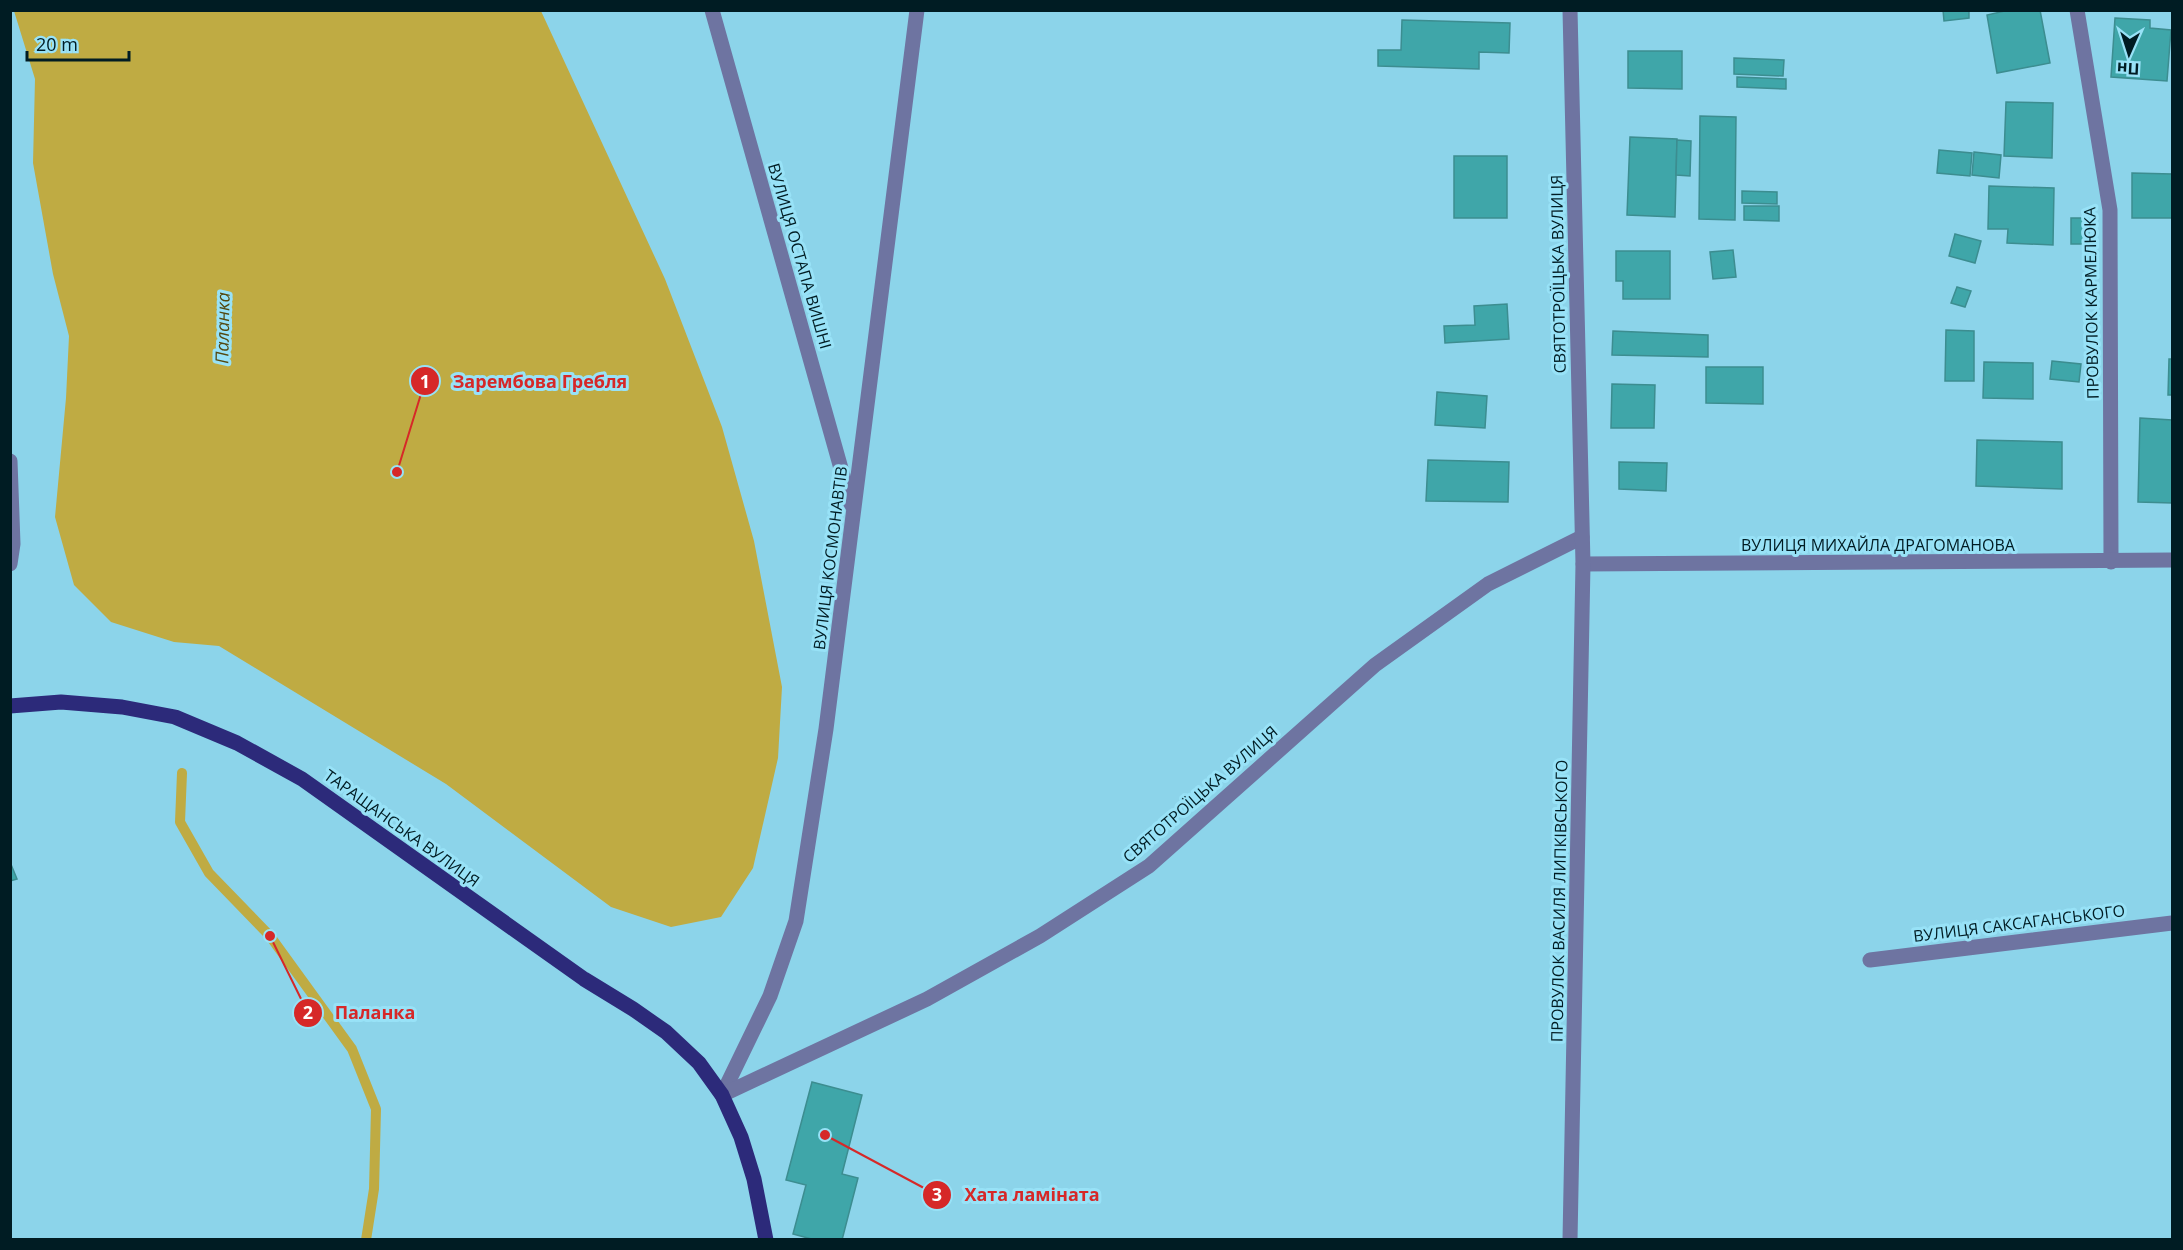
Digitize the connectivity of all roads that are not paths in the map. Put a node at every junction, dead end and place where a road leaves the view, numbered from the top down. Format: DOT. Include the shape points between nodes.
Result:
graph roads {
  1 [pos="712,10"];
  2 [pos="917,10"];
  3 [pos="1570,10"];
  4 [pos="2077,10"];
  5 [pos="10,461"];
  6 [pos="854,512"];
  7 [pos="1582,537"];
  8 [pos="2172,560"];
  9 [pos="2111,562"];
  10 [pos="10,564"];
  11 [pos="1583,564"];
  12 [pos="10,706"];
  13 [pos="2172,923"];
  14 [pos="1870,960"];
  15 [pos="722,1095"];
  16 [pos="766,1239"];
  17 [pos="1570,1239"];
  1 -- 6 [label="street, ВУЛИЦЯ ОСТАПА ВИШНІ"];
  2 -- 6 [label="street, ВУЛИЦЯ КОСМОНАВТІВ"];
  3 -- 7 [label="street, СВЯТОТРОЇЦЬКА ВУЛИЦЯ"];
  4 -- 9 [label="street, ПРОВУЛОК КАРМЕЛЮКА" via="2110,210"];
  5 -- 10 [label="street"];
  6 -- 15 [label="street, ВУЛИЦЯ КОСМОНАВТІВ" via="796,921 770,996"];
  7 -- 11 [label="street, СВЯТОТРОЇЦЬКА ВУЛИЦЯ"];
  7 -- 15 [label="street, СВЯТОТРОЇЦЬКА ВУЛИЦЯ" via="1488,584 1375,665 1139,873 1040,936 927,999"];
  8 -- 9 [label="street, ВУЛИЦЯ МИХАЙЛА ДРАГОМАНОВА"];
  9 -- 11 [label="street, ВУЛИЦЯ МИХАЙЛА ДРАГОМАНОВА"];
  11 -- 17 [label="street, ПРОВУЛОК ВАСИЛЯ ЛИПКІВСЬКОГО"];
  12 -- 15 [label="main road, ТАРАЩАНСЬКА ВУЛИЦЯ" via="61,702 123,707 175,717 237,743 303,779 584,980 666,1032 699,1063"];
  13 -- 14 [label="street, ВУЛИЦЯ САКСАГАНСЬКОГО"];
  15 -- 16 [label="main road, ТАРАЩАНСЬКА ВУЛИЦЯ" via="754,1179"];
}
